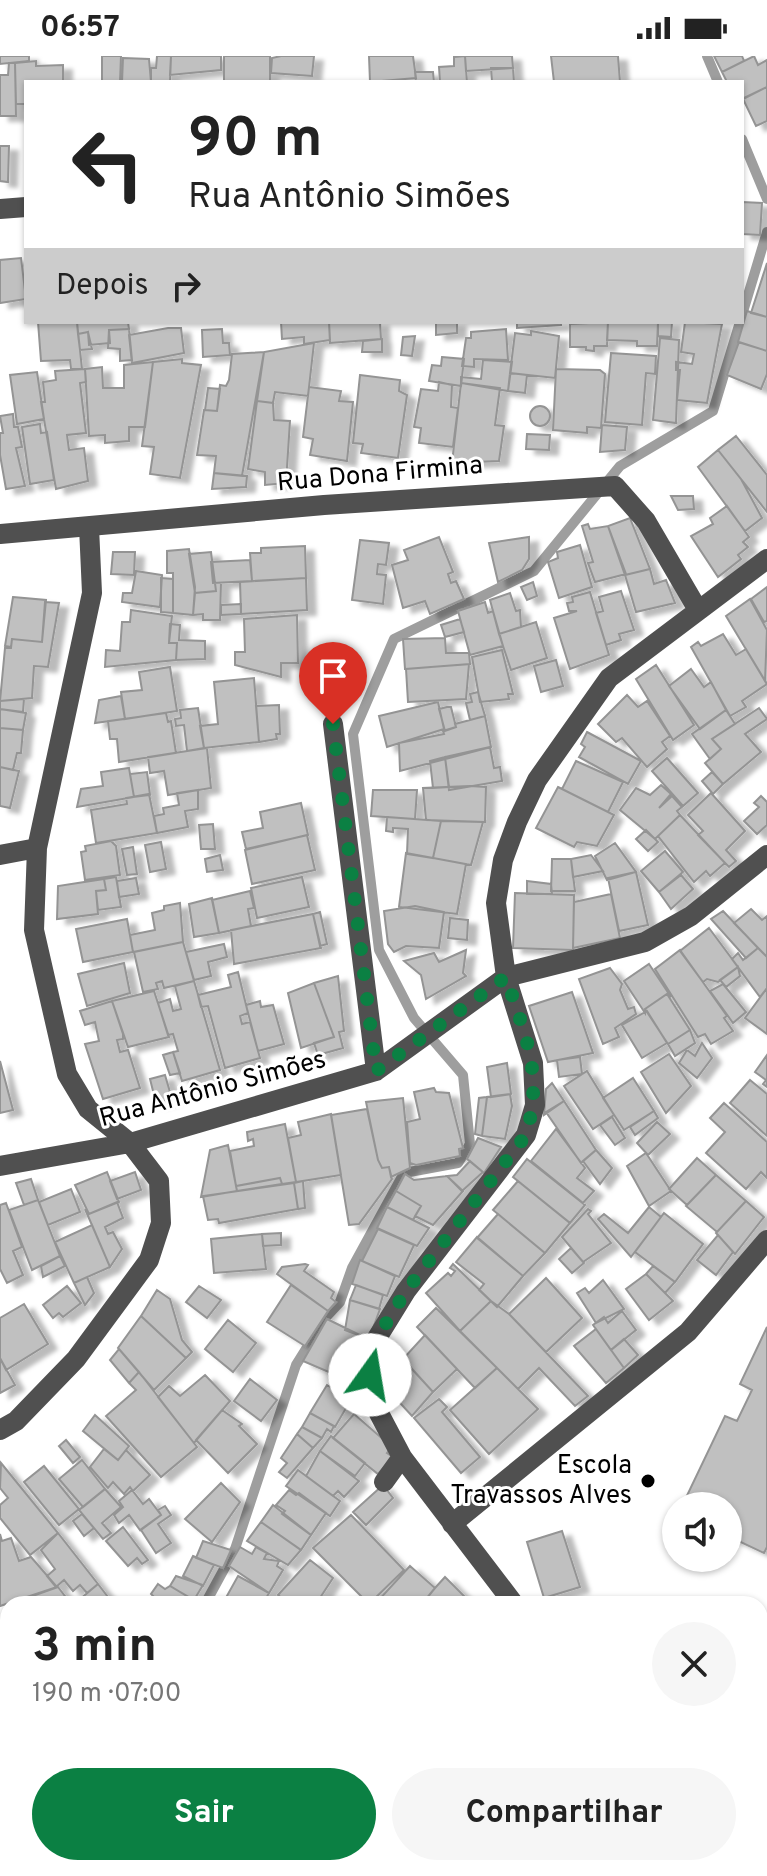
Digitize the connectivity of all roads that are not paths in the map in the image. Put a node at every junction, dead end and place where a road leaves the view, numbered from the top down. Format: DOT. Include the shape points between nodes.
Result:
graph roads {
  1 [pos="24,207"];
  2 [pos="0,209"];
  3 [pos="89,527"];
  4 [pos="0,534"];
  5 [pos="767,559"];
  6 [pos="698,610"];
  7 [pos="333,724"];
  8 [pos="37,848"];
  9 [pos="0,855"];
  10 [pos="767,855"];
  11 [pos="506,977"];
  12 [pos="376,1071"];
  13 [pos="130,1143"];
  14 [pos="0,1166"];
  15 [pos="767,1240"];
  16 [pos="0,1430"];
  17 [pos="402,1457"];
  18 [pos="384,1482"];
  19 [pos="452,1524"];
  20 [pos="508,1596"];
  1 -- 2 [label="street"];
  3 -- 4 [label="street, Rua Dona Firmina"];
  3 -- 6 [label="street, Rua Dona Firmina" via="615,486 646,521"];
  3 -- 8 [label="street" via="89,616"];
  5 -- 6 [label="street"];
  6 -- 11 [label="street" via="609,678 537,780 503,860 496,903"];
  7 -- 12 [label="street"];
  8 -- 9 [label="street"];
  8 -- 13 [label="street" via="34,930 67,1074 88,1109"];
  10 -- 11 [label="street" via="691,916 645,942"];
  11 -- 12 [label="street, Rua Antônio Simões"];
  11 -- 17 [label="street" via="533,1063 535,1105 526,1135 406,1291 369,1351 372,1400"];
  12 -- 13 [label="street, Rua Antônio Simões"];
  13 -- 14 [label="street, Rua Antônio Simões"];
  13 -- 16 [label="street" via="159,1181 161,1223 149,1260 76,1359 16,1421"];
  15 -- 19 [label="street" via="688,1332"];
  17 -- 18 [label="street"];
  17 -- 19 [label="street"];
  19 -- 20 [label="street"];
}
